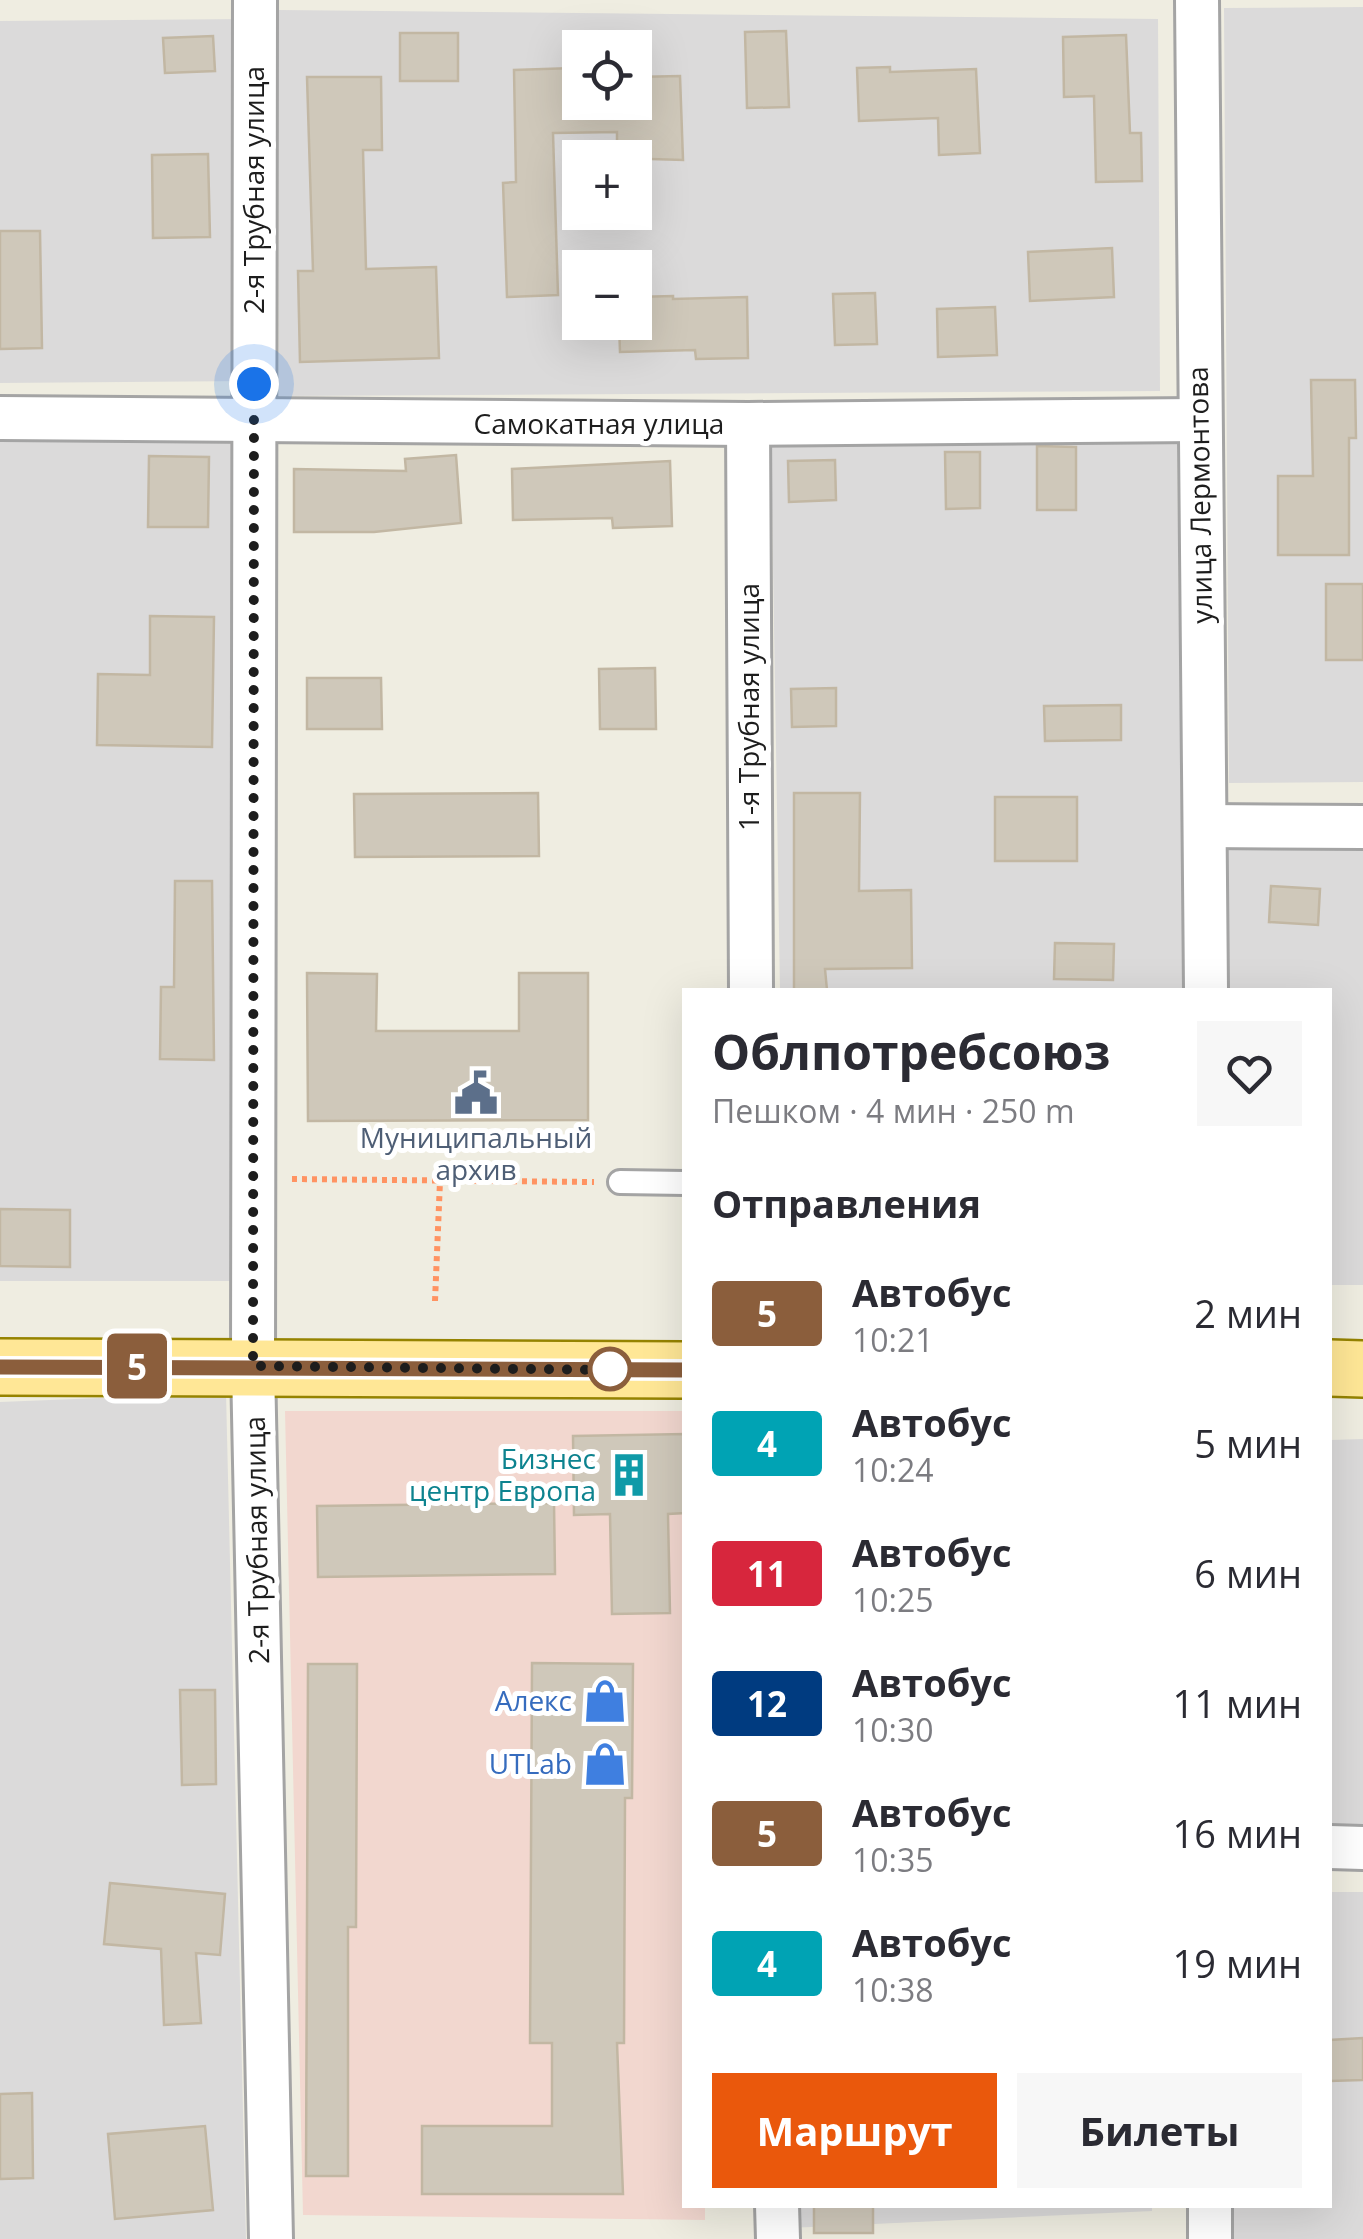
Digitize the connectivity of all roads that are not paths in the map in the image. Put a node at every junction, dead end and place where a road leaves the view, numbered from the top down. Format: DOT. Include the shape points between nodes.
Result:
graph roads {
  1 [pos="255,0"];
  2 [pos="1197,0"];
  3 [pos="0,418"];
  4 [pos="1198,420"];
  5 [pos="253,422"];
  6 [pos="748,424"];
  7 [pos="1205,826"];
  8 [pos="1363,827"];
  9 [pos="750,988"];
  10 [pos="1206,988"];
  11 [pos="620,1182"];
  12 [pos="682,1182"];
  13 [pos="253,1366"];
  14 [pos="0,1367"];
  15 [pos="1332,1368"];
  16 [pos="1363,1368"];
  17 [pos="682,1370"];
  18 [pos="1332,1847"];
  19 [pos="1363,1848"];
  20 [pos="777,2208"];
  21 [pos="1210,2208"];
  22 [pos="271,2239"];
  23 [pos="778,2239"];
  24 [pos="1210,2239"];
  1 -- 5 [label="street, 2-я Трубная улица"];
  2 -- 4 [label="street, улица Лермонтова"];
  3 -- 5 [label="street, Самокатная улица"];
  4 -- 6 [label="street, Самокатная улица"];
  4 -- 7 [label="street, улица Лермонтова"];
  5 -- 6 [label="street, Самокатная улица"];
  5 -- 13 [label="street, 2-я Трубная улица"];
  6 -- 9 [label="street, 1-я Трубная улица"];
  7 -- 8 [label="street"];
  7 -- 10 [label="street, улица Лермонтова"];
  11 -- 12 [label="lane"];
  13 -- 14 [label="main road"];
  13 -- 17 [label="main road"];
  13 -- 22 [label="street, 2-я Трубная улица"];
  15 -- 16 [label="main road"];
  18 -- 19 [label="street"];
  20 -- 23 [label="street"];
  21 -- 24 [label="street"];
}
